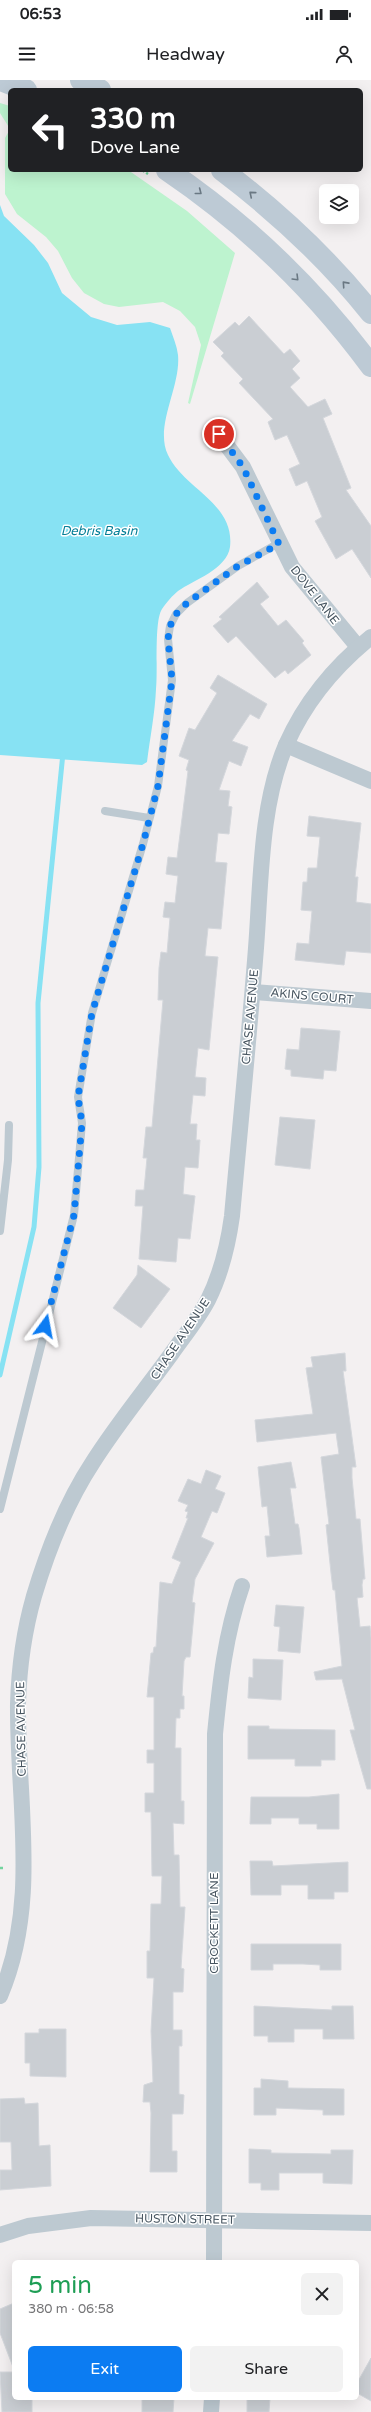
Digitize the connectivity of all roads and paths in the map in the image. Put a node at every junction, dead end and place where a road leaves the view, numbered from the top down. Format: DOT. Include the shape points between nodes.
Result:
graph roads {
  1 [pos="81,80"];
  2 [pos="96,88"];
  3 [pos="170,172"];
  4 [pos="224,172"];
  5 [pos="371,314"];
  6 [pos="371,366"];
  7 [pos="219,434"];
  8 [pos="279,544"];
  9 [pos="371,637"];
  10 [pos="358,647"];
  11 [pos="286,745"];
  12 [pos="371,781"];
  13 [pos="105,811"];
  14 [pos="148,818"];
  15 [pos="253,992"];
  16 [pos="371,1001"];
  17 [pos="9,1125"];
  18 [pos="0,1231"];
  19 [pos="0,1509"];
  20 [pos="242,1586"];
  21 [pos="0,1996"];
  22 [pos="215,2219"];
  23 [pos="371,2223"];
  24 [pos="0,2235"];
  25 [pos="214,2260"];
  26 [pos="212,2400"];
  27 [pos="211,2412"];
  1 -- 2 [label="main road"];
  3 -- 6 [label="main road, one-way" via="233,219 291,273"];
  5 -- 4 [label="main road, one-way" via="329,266 277,216"];
  7 -- 8 [label="street, DOVE LANE" via="243,467"];
  8 -- 10 [label="street, DOVE LANE" via="306,587"];
  8 -- 14 [label="lane" via="238,566 187,603 176,614 170,626 168,639 172,680 158,786"];
  9 -- 10 [label="street, CHASE AVENUE"];
  10 -- 11 [label="street, CHASE AVENUE" via="317,691 300,716"];
  11 -- 12 [label="street"];
  11 -- 15 [label="street, CHASE AVENUE" via="274,782 267,819"];
  13 -- 14 [label="lane"];
  14 -- 19 [label="lane" via="143,844 92,1013 78,1097 82,1123 74,1215"];
  15 -- 16 [label="street, AKINS COURT"];
  15 -- 21 [label="street, CHASE AVENUE" via="232,1216 228,1246 220,1273 192,1326 104,1446 76,1490 59,1524 34,1598 24,1639 18,1705 22,1783 23,1913 11,1969"];
  17 -- 18 [label="lane"];
  20 -- 22 [label="street, CROCKETT LANE" via="227,1634 222,1661 215,1734"];
  22 -- 23 [label="street, HUSTON STREET"];
  22 -- 24 [label="street, HUSTON STREET" via="91,2218 28,2226"];
  22 -- 25 [label="street, CROCKETT LANE"];
  26 -- 27 [label="street"];
}
